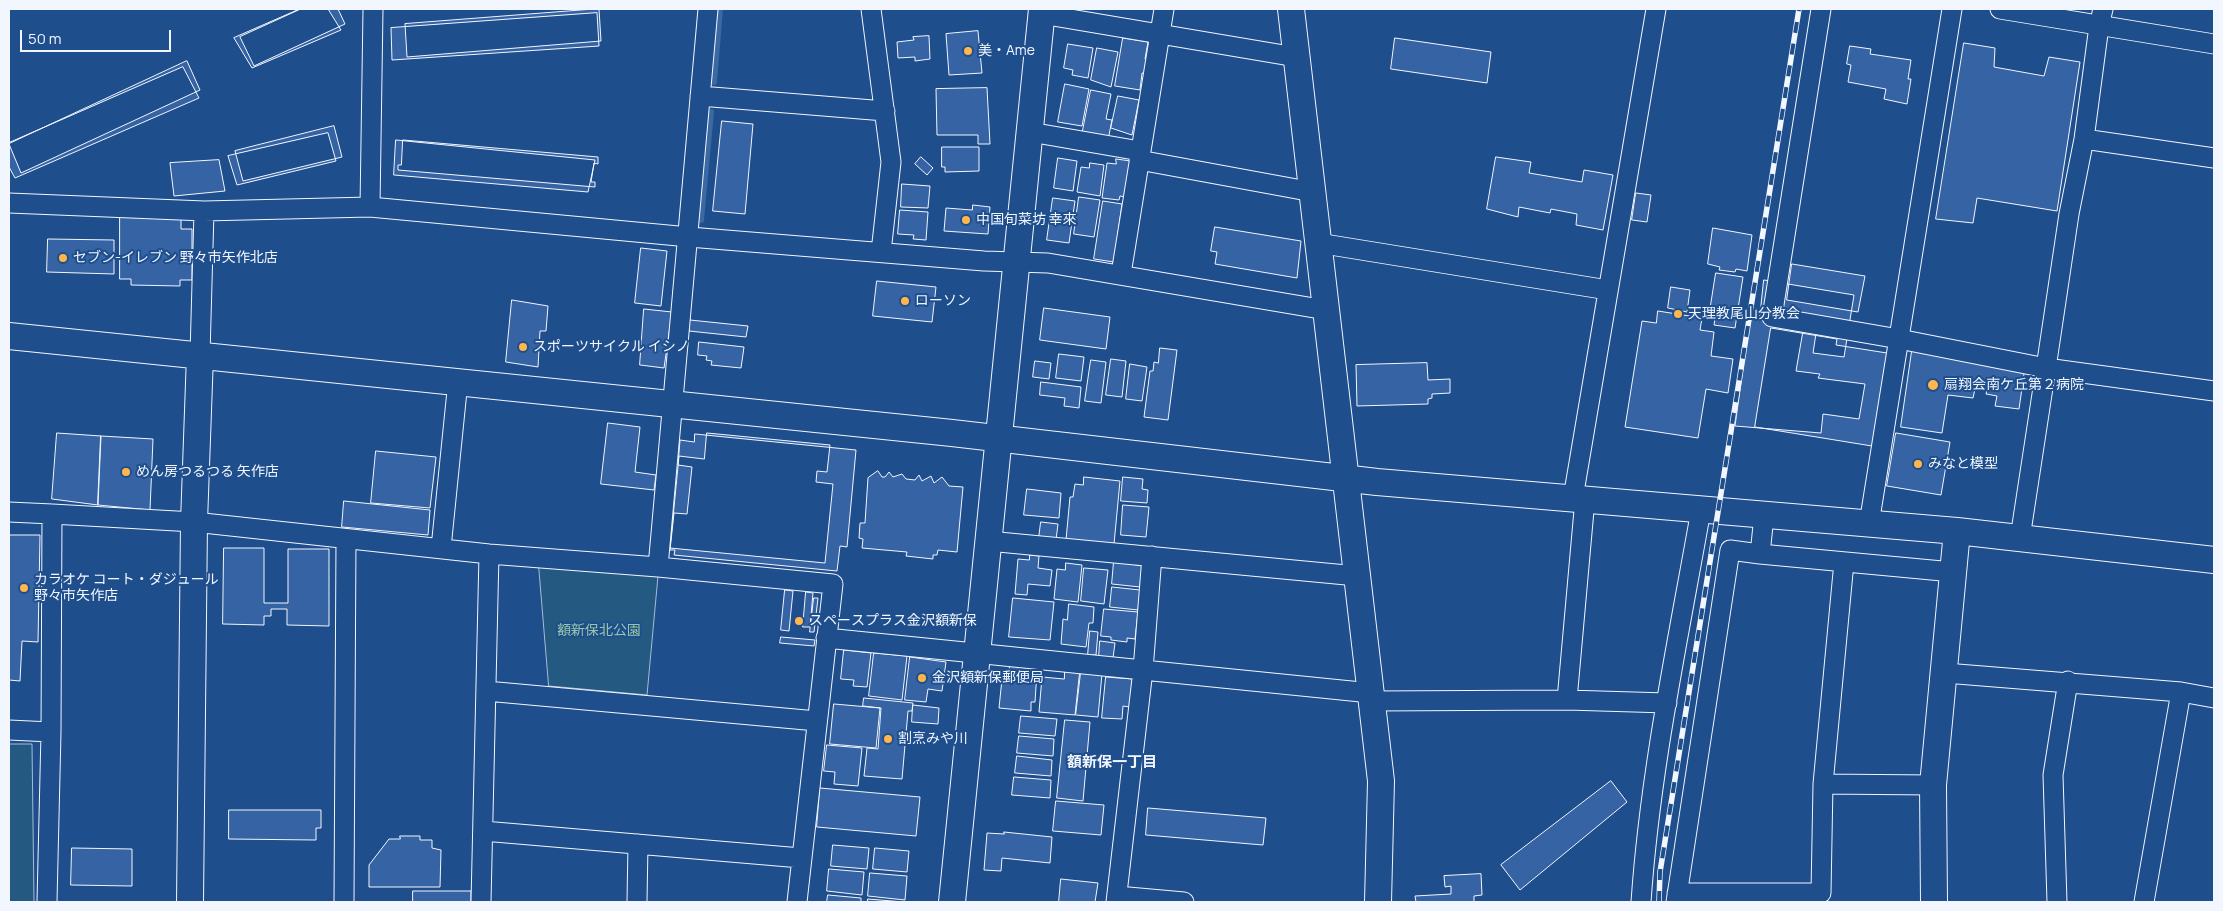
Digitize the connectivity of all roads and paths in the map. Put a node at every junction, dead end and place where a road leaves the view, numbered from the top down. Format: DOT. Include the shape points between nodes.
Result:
graph roads {
  1 [pos="373,9"];
  2 [pos="708,9"];
  3 [pos="871,9"];
  4 [pos="1164,9"];
  5 [pos="1291,9"];
  6 [pos="1656,9"];
  7 [pos="1821,9"];
  8 [pos="1952,9"];
  9 [pos="2000,9"];
  10 [pos="1042,11"];
  11 [pos="2101,17"];
  12 [pos="1160,34"];
  13 [pos="2214,44"];
  14 [pos="1296,57"];
  15 [pos="700,96"];
  16 [pos="885,111"];
  17 [pos="1030,132"];
  18 [pos="2084,139"];
  19 [pos="1140,156"];
  20 [pos="2214,158"];
  21 [pos="1313,192"];
  22 [pos="9,203"];
  23 [pos="370,207"];
  24 [pos="204,211"];
  25 [pos="689,237"];
  26 [pos="1318,242"];
  27 [pos="881,252"];
  28 [pos="1016,262"];
  29 [pos="1121,274"];
  30 [pos="1608,290"];
  31 [pos="1326,310"];
  32 [pos="9,336"];
  33 [pos="1899,338"];
  34 [pos="200,355"];
  35 [pos="2046,368"];
  36 [pos="458,381"];
  37 [pos="2214,391"];
  38 [pos="674,405"];
  39 [pos="998,438"];
  40 [pos="1345,479"];
  41 [pos="1579,499"];
  42 [pos="1701,510"];
  43 [pos="9,512"];
  44 [pos="52,514"];
  45 [pos="1764,516"];
  46 [pos="194,522"];
  47 [pos="1869,524"];
  48 [pos="1957,531"];
  49 [pos="2020,538"];
  50 [pos="346,539"];
  51 [pos="988,541"];
  52 [pos="441,548"];
  53 [pos="489,554"];
  54 [pos="1760,554"];
  55 [pos="1152,556"];
  56 [pos="2214,560"];
  57 [pos="1844,562"];
  58 [pos="658,567"];
  59 [pos="1953,572"];
  60 [pos="1357,576"];
  61 [pos="826,638"];
  62 [pos="976,654"];
  63 [pos="1143,670"];
  64 [pos="1944,673"];
  65 [pos="2068,681"];
  66 [pos="486,691"];
  67 [pos="2181,692"];
  68 [pos="1371,697"];
  69 [pos="2214,698"];
  70 [pos="1567,700"];
  71 [pos="1667,703"];
  72 [pos="817,721"];
  73 [pos="9,730"];
  74 [pos="51,732"];
  75 [pos="1823,784"];
  76 [pos="1933,785"];
  77 [pos="483,831"];
  78 [pos="638,844"];
  79 [pos="802,858"];
  80 [pos="1677,898"];
  81 [pos="1821,898"];
  82 [pos="1117,899"];
  83 [pos="47,902"];
  84 [pos="190,902"];
  85 [pos="344,902"];
  86 [pos="481,902"];
  87 [pos="638,902"];
  88 [pos="797,902"];
  89 [pos="952,902"];
  90 [pos="1184,902"];
  91 [pos="1378,902"];
  92 [pos="1640,902"];
  93 [pos="1934,902"];
  94 [pos="2057,902"];
  95 [pos="2144,902"];
  1 -- 23 [label="street"];
  2 -- 15 [label="street"];
  3 -- 16 [label="street"];
  4 -- 12 [label="street"];
  5 -- 14 [label="street"];
  6 -- 30 [label="street"];
  7 -- 33 [label="street" via="1772,317"];
  8 -- 33 [label="street"];
  9 -- 11 [label="street"];
  10 -- 12 [label="street"];
  10 -- 17 [label="street"];
  11 -- 13 [label="street"];
  11 -- 18 [label="street"];
  12 -- 14 [label="street"];
  12 -- 19 [label="street"];
  14 -- 21 [label="street"];
  15 -- 16 [label="street"];
  15 -- 25 [label="street"];
  16 -- 27 [label="street" via="891,162"];
  17 -- 19 [label="street"];
  17 -- 28 [label="street"];
  18 -- 20 [label="street"];
  18 -- 35 [label="street" via="2069,214"];
  19 -- 21 [label="street"];
  19 -- 29 [label="street"];
  21 -- 26 [label="street"];
  22 -- 24 [label="street"];
  23 -- 24 [label="street"];
  23 -- 25 [label="street"];
  24 -- 34 [label="street"];
  25 -- 27 [label="street"];
  25 -- 38 [label="street"];
  26 -- 30 [label="street"];
  26 -- 31 [label="street"];
  27 -- 28 [label="street"];
  28 -- 29 [label="street" via="1048,263"];
  28 -- 39 [label="street"];
  29 -- 31 [label="street"];
  30 -- 41 [label="street"];
  31 -- 40 [label="street"];
  32 -- 34 [label="street"];
  33 -- 35 [label="street"];
  33 -- 47 [label="street"];
  34 -- 36 [label="street"];
  34 -- 46 [label="street"];
  35 -- 37 [label="street"];
  35 -- 49 [label="street"];
  36 -- 38 [label="street"];
  36 -- 52 [label="street"];
  38 -- 39 [label="street"];
  38 -- 58 [label="street"];
  39 -- 40 [label="street"];
  39 -- 51 [label="street"];
  40 -- 41 [label="street"];
  40 -- 60 [label="street"];
  41 -- 42 [label="street"];
  41 -- 70 [label="street"];
  42 -- 45 [label="street"];
  42 -- 71 [label="street"];
  43 -- 44 [label="street"];
  44 -- 46 [label="street"];
  44 -- 74 [label="street"];
  45 -- 47 [label="street"];
  45 -- 54 [label="street"];
  46 -- 50 [label="street"];
  46 -- 84 [label="street"];
  47 -- 48 [label="street"];
  48 -- 49 [label="street"];
  48 -- 59 [label="street"];
  49 -- 56 [label="street"];
  50 -- 52 [label="street"];
  50 -- 85 [label="street"];
  51 -- 55 [label="street"];
  51 -- 62 [label="street"];
  52 -- 53 [label="street"];
  53 -- 58 [label="street"];
  53 -- 66 [label="street"];
  54 -- 57 [label="street"];
  54 -- 80 [label="street" via="1730,550"];
  55 -- 60 [label="street"];
  55 -- 63 [label="street"];
  57 -- 59 [label="street"];
  57 -- 75 [label="street"];
  58 -- 61 [label="street" via="833,584"];
  59 -- 64 [label="street"];
  60 -- 68 [label="street"];
  61 -- 62 [label="street"];
  61 -- 72 [label="street"];
  62 -- 63 [label="street"];
  62 -- 89 [label="street"];
  63 -- 68 [label="street"];
  63 -- 82 [label="street"];
  64 -- 65 [label="street"];
  64 -- 76 [label="street"];
  65 -- 67 [label="street"];
  65 -- 94 [label="street" via="2053,775"];
  66 -- 72 [label="street"];
  66 -- 77 [label="street"];
  67 -- 69 [label="street"];
  67 -- 95 [label="street"];
  68 -- 70 [label="street"];
  68 -- 91 [label="street" via="1381,781"];
  70 -- 71 [label="street"];
  71 -- 92 [label="street" via="1644,850"];
  72 -- 79 [label="street"];
  73 -- 74 [label="street"];
  74 -- 83 [label="street"];
  75 -- 76 [label="street"];
  75 -- 81 [label="street"];
  76 -- 93 [label="street"];
  77 -- 78 [label="street"];
  77 -- 86 [label="street"];
  78 -- 79 [label="street"];
  78 -- 87 [label="street"];
  79 -- 88 [label="street"];
  80 -- 81 [label="street"];
  82 -- 90 [label="street"];
}
